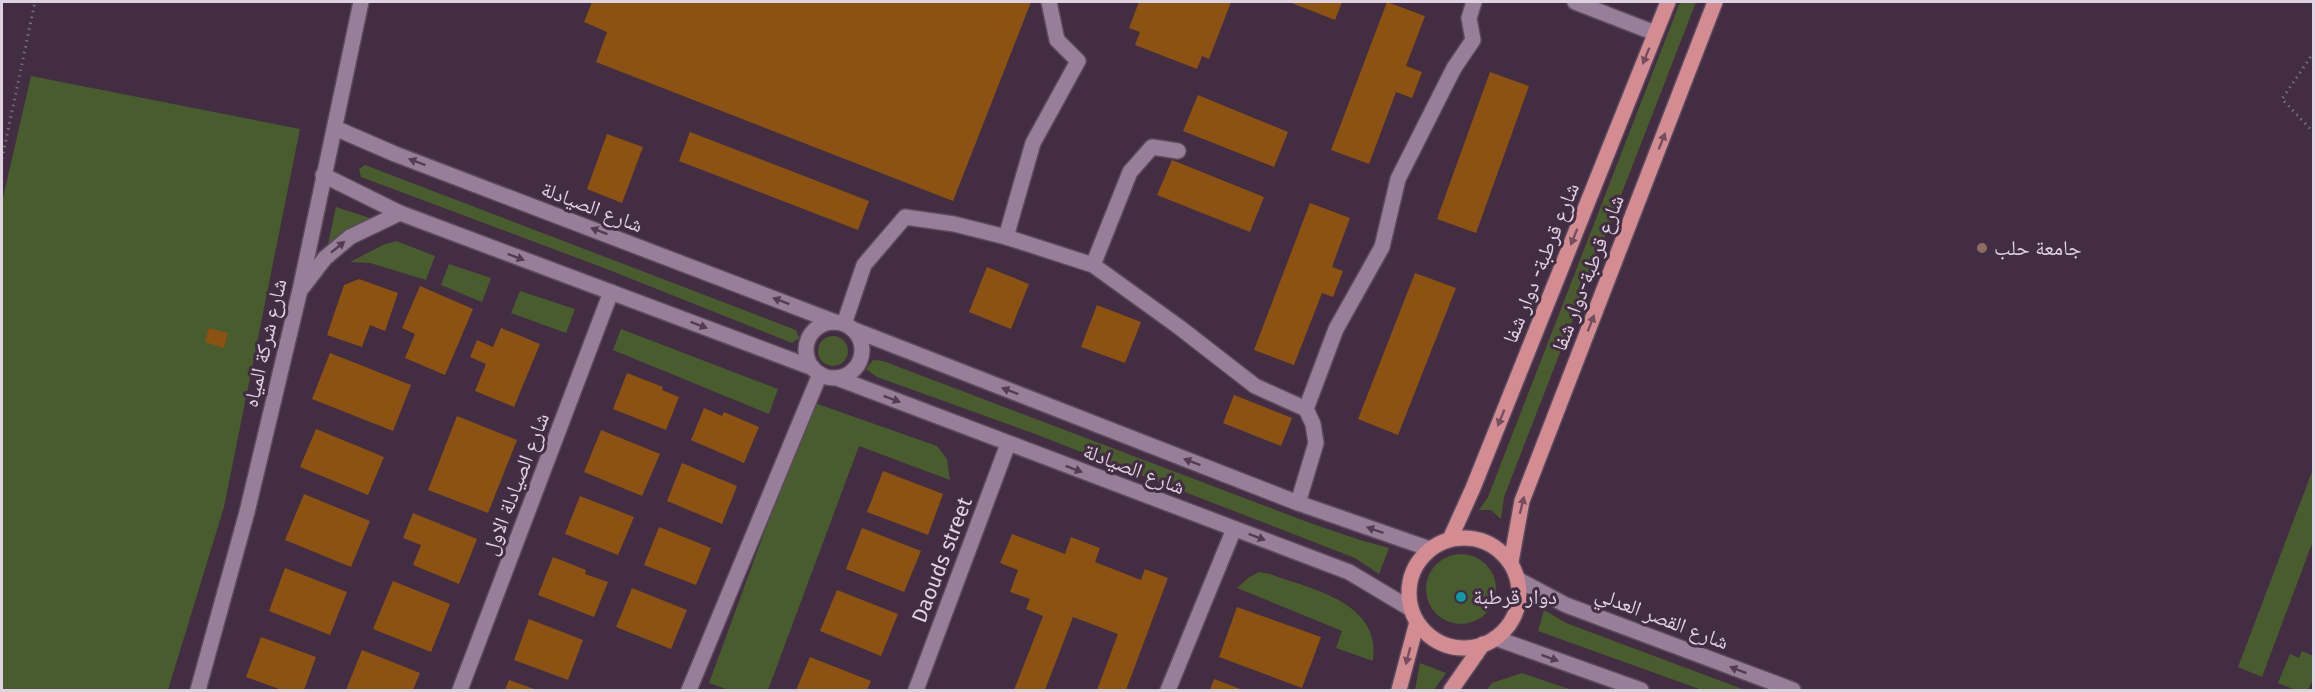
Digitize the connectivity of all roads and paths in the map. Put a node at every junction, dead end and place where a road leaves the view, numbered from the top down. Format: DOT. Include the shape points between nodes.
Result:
graph roads {
  1 [pos="35,2"];
  2 [pos="361,2"];
  3 [pos="1049,2"];
  4 [pos="1474,2"];
  5 [pos="1575,2"];
  6 [pos="1668,2"];
  7 [pos="1716,2"];
  8 [pos="1655,33"];
  9 [pos="2313,52"];
  10 [pos="335,128"];
  11 [pos="2313,133"];
  12 [pos="1178,151"];
  13 [pos="2,159"];
  14 [pos="323,175"];
  15 [pos="400,213"];
  16 [pos="1006,237"];
  17 [pos="1093,265"];
  18 [pos="300,290"];
  19 [pos="611,292"];
  20 [pos="844,325"];
  21 [pos="816,371"];
  22 [pos="837,378"];
  23 [pos="1306,409"];
  24 [pos="1008,444"];
  25 [pos="1298,503"];
  26 [pos="1234,529"];
  27 [pos="1450,539"];
  28 [pos="1430,549"];
  29 [pos="1511,562"];
  30 [pos="1519,580"];
  31 [pos="1414,616"];
  32 [pos="1489,641"];
  33 [pos="198,690"];
  34 [pos="460,690"];
  35 [pos="689,690"];
  36 [pos="916,690"];
  37 [pos="1168,690"];
  38 [pos="1399,690"];
  39 [pos="1451,690"];
  40 [pos="1641,690"];
  41 [pos="1793,690"];
  1 -- 13 [label="path"];
  2 -- 10 [label="street, شارع شركة المياه"];
  3 -- 16 [label="street" via="1057,40 1078,61 1033,142"];
  4 -- 23 [label="street" via="1469,18 1473,40 1454,68 1398,179 1382,247 1336,328"];
  5 -- 8 [label="street"];
  6 -- 8 [label="main road, شارع قرطبة- دوار شفا"];
  29 -- 7 [label="main road, شارع قرطبة-دوار شفا, one-way" via="1522,501"];
  8 -- 27 [label="main road, شارع قرطبة- دوار شفا, one-way"];
  9 -- 11 [label="path" via="2282,99"];
  10 -- 14 [label="street, شارع شركة المياه"];
  20 -- 10 [label="street, شارع الصيادلة, one-way"];
  12 -- 17 [label="street" via="1152,147 1130,172"];
  14 -- 15 [label="street"];
  14 -- 18 [label="street, شارع شركة المياه"];
  18 -- 15 [label="street, one-way" via="325,258 350,237"];
  15 -- 19 [label="street, one-way"];
  16 -- 17 [label="street"];
  16 -- 20 [label="street" via="905,217 864,265"];
  17 -- 23 [label="street" via="1255,386"];
  18 -- 33 [label="street, شارع شركة المياه" via="247,512"];
  19 -- 21 [label="street, one-way"];
  19 -- 34 [label="street, شارع الصيادلة الاول"];
  20 -- 21 [label="street" via="826,323 811,334 806,351"];
  20 -- 22 [label="street" via="862,345 859,363"];
  25 -- 20 [label="street, شارع الصيادلة, one-way"];
  21 -- 22 [label="street"];
  21 -- 35 [label="street"];
  22 -- 24 [label="street, شارع الصيادلة, one-way"];
  23 -- 25 [label="street" via="1316,443"];
  24 -- 26 [label="street, شارع الصيادلة, one-way"];
  24 -- 36 [label="street, Daouds street"];
  28 -- 25 [label="street, شارع الصيادلة, one-way"];
  26 -- 31 [label="street, شارع الصيادلة, one-way" via="1349,572"];
  26 -- 37 [label="street"];
  27 -- 28 [label="main road"];
  27 -- 29 [label="main road" via="1484,540"];
  28 -- 31 [label="main road" via="1415,566 1409,587"];
  29 -- 30 [label="main road"];
  30 -- 32 [label="main road" via="1516,613 1508,627"];
  41 -- 30 [label="street, شارع القصر العدلي, one-way" via="1566,605"];
  31 -- 32 [label="main road" via="1429,636 1446,645 1465,648"];
  31 -- 38 [label="main road, one-way"];
  32 -- 39 [label="main road"];
  32 -- 40 [label="street, one-way"];
}
